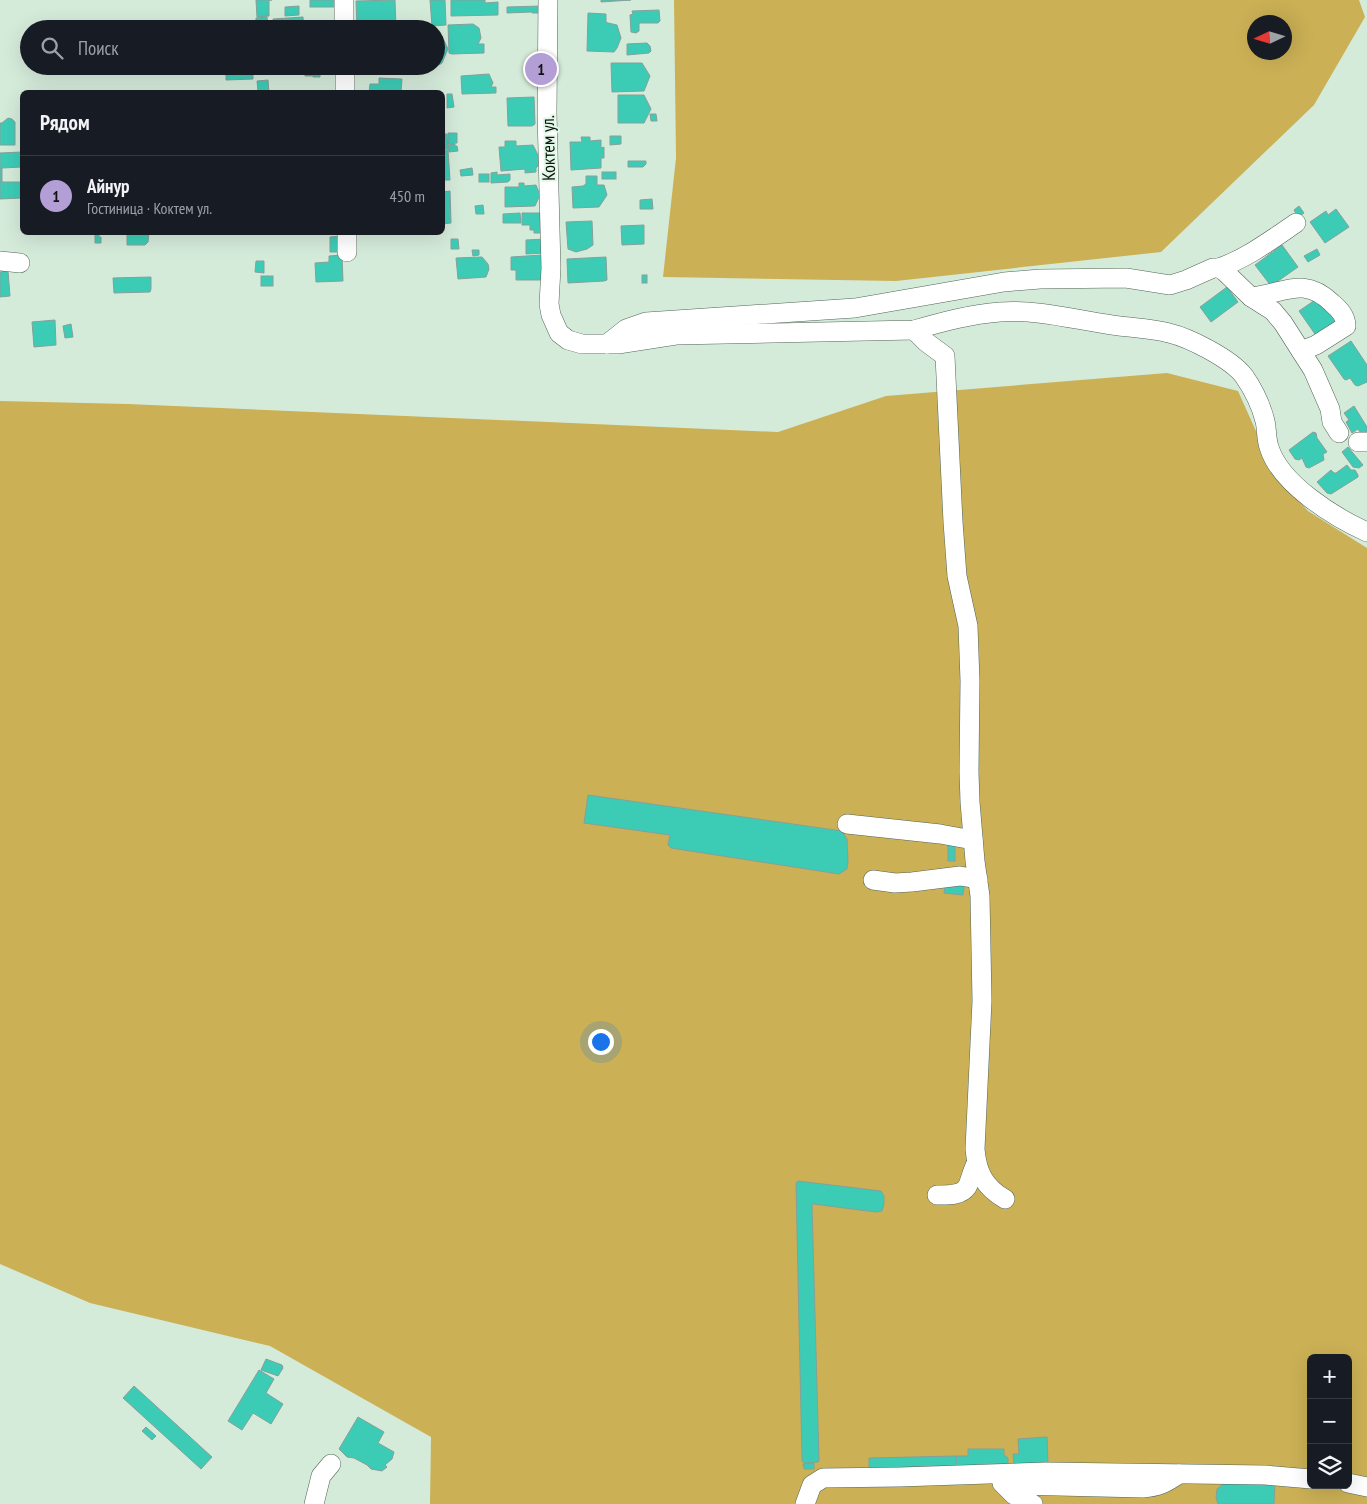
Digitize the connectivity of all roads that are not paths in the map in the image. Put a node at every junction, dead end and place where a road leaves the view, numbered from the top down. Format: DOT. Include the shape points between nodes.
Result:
graph roads {
  1 [pos="344,0"];
  2 [pos="548,0"];
  3 [pos="344,20"];
  4 [pos="345,75"];
  5 [pos="345,90"];
  6 [pos="1296,223"];
  7 [pos="347,235"];
  8 [pos="347,252"];
  9 [pos="0,261"];
  10 [pos="20,263"];
  11 [pos="1219,268"];
  12 [pos="1252,297"];
  13 [pos="914,330"];
  14 [pos="607,344"];
  15 [pos="1301,351"];
  16 [pos="1339,433"];
  17 [pos="1367,532"];
  18 [pos="847,824"];
  19 [pos="973,840"];
  20 [pos="978,879"];
  21 [pos="873,880"];
  22 [pos="976,1164"];
  23 [pos="938,1195"];
  24 [pos="1004,1199"];
  25 [pos="331,1464"];
  26 [pos="1307,1479"];
  27 [pos="1000,1480"];
  28 [pos="1352,1485"];
  29 [pos="1367,1487"];
  30 [pos="314,1504"];
  31 [pos="805,1504"];
  32 [pos="1033,1504"];
  1 -- 3 [label="street"];
  2 -- 14 [label="street, Коктем ул." via="549,304 559,333 568,340 582,344"];
  4 -- 5 [label="street"];
  6 -- 11 [label="street" via="1250,254"];
  7 -- 8 [label="street"];
  9 -- 10 [label="street"];
  11 -- 12 [label="street"];
  11 -- 14 [label="street" via="1170,285 1126,278 1040,279 1004,282 855,308 646,322 626,329"];
  12 -- 15 [label="street" via="1273,310"];
  12 -- 15 [label="street" via="1298,287 1309,288 1338,308 1346,326"];
  13 -- 14 [label="street, Коктем ул." via="676,335"];
  13 -- 17 [label="street, Коктем ул." via="950,320 999,312 1024,312 1169,333 1197,344 1243,375 1255,395 1265,420 1269,448 1282,471 1327,510"];
  13 -- 19 [label="street" via="945,356 956,567 968,626"];
  15 -- 16 [label="street" via="1313,370"];
  18 -- 19 [label="street"];
  19 -- 20 [label="street"];
  20 -- 21 [label="street" via="960,876 904,882"];
  20 -- 22 [label="street" via="982,1001"];
  22 -- 23 [label="street" via="968,1186 960,1193"];
  22 -- 24 [label="street" via="993,1192"];
  25 -- 30 [label="street" via="321,1476"];
  26 -- 27 [label="street" via="1265,1475 1046,1472"];
  27 -- 31 [label="street" via="823,1478 812,1485"];
  27 -- 32 [label="street" via="1014,1495"];
  28 -- 29 [label="street"];
}
